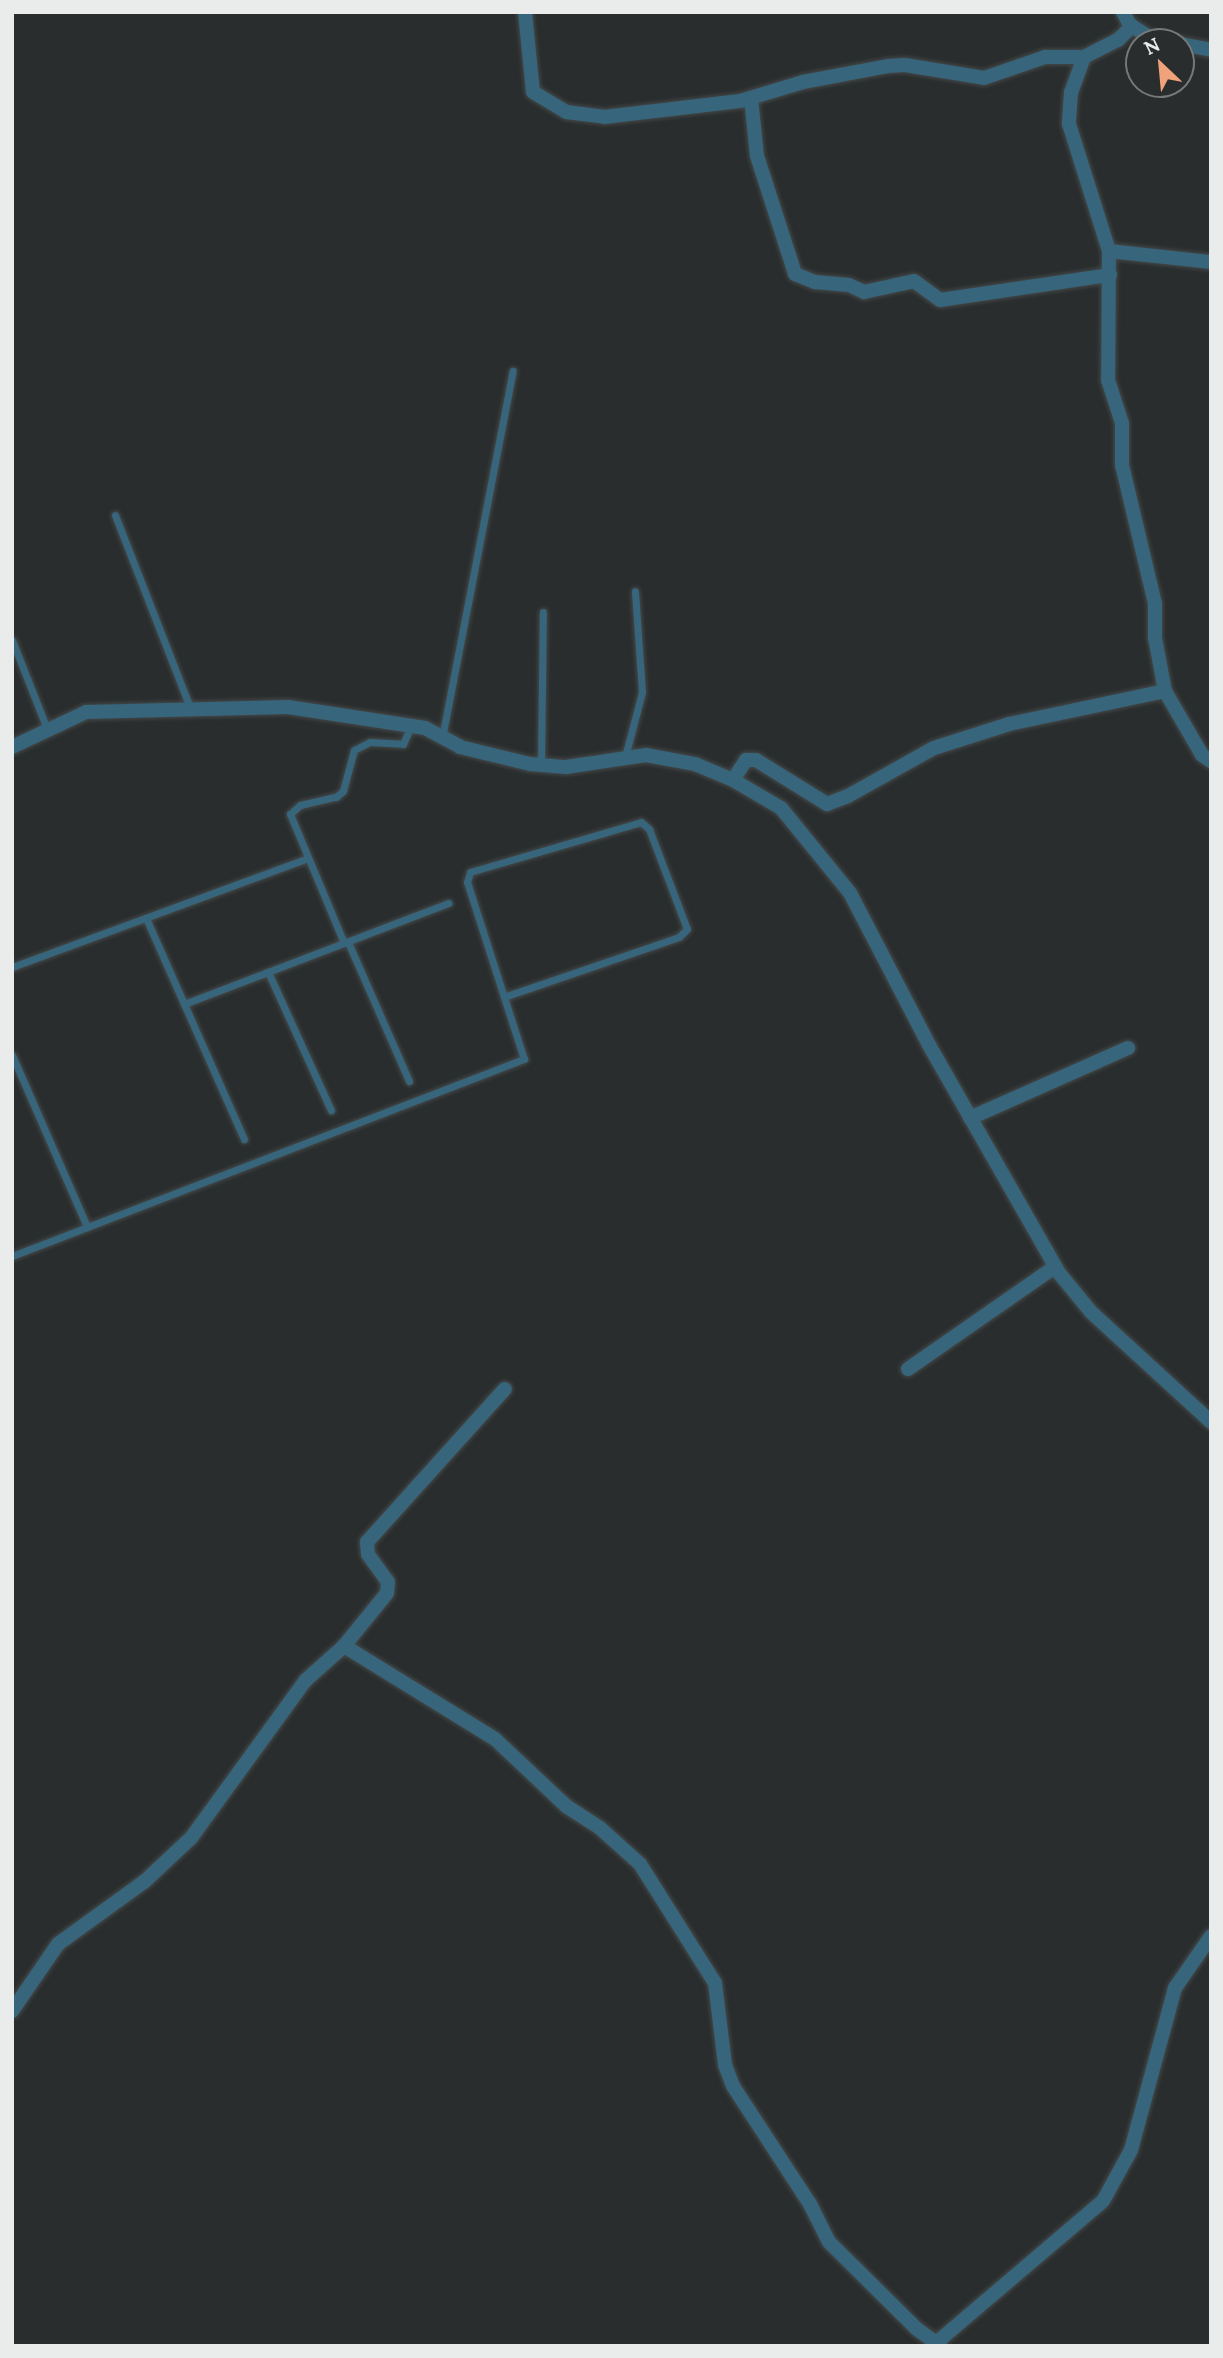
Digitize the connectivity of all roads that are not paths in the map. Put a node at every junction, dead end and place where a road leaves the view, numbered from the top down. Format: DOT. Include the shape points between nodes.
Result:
graph roads {
  1 [pos="525,12"];
  2 [pos="1123,12"];
  3 [pos="1132,26"];
  4 [pos="1135,28"];
  5 [pos="1084,57"];
  6 [pos="751,98"];
  7 [pos="1109,251"];
  8 [pos="1211,262"];
  9 [pos="1110,275"];
  10 [pos="513,371"];
  11 [pos="115,515"];
  12 [pos="635,591"];
  13 [pos="542,612"];
  14 [pos="12,640"];
  15 [pos="1165,691"];
  16 [pos="190,707"];
  17 [pos="411,726"];
  18 [pos="47,729"];
  19 [pos="442,738"];
  20 [pos="12,747"];
  21 [pos="625,758"];
  22 [pos="1211,761"];
  23 [pos="541,765"];
  24 [pos="733,780"];
  25 [pos="308,858"];
  26 [pos="448,903"];
  27 [pos="146,918"];
  28 [pos="346,942"];
  29 [pos="12,967"];
  30 [pos="268,972"];
  31 [pos="504,997"];
  32 [pos="184,1004"];
  33 [pos="1128,1048"];
  34 [pos="12,1055"];
  35 [pos="409,1081"];
  36 [pos="331,1110"];
  37 [pos="970,1118"];
  38 [pos="244,1139"];
  39 [pos="87,1227"];
  40 [pos="12,1256"];
  41 [pos="1055,1267"];
  42 [pos="908,1369"];
  43 [pos="505,1389"];
  44 [pos="1211,1422"];
  45 [pos="344,1646"];
  46 [pos="1211,1936"];
  47 [pos="12,2011"];
  48 [pos="938,2344"];
  1 -- 6 [label="street" via="533,92 566,112 604,117 660,114"];
  2 -- 3 [label="street"];
  3 -- 4 [label="street"];
  3 -- 5 [label="street" via="1118,40"];
  5 -- 6 [label="street" via="1045,57 984,78 888,66 803,82"];
  5 -- 7 [label="street" via="1071,92 1069,124"];
  6 -- 9 [label="street" via="757,156 795,274 864,292 914,281 940,300"];
  7 -- 8 [label="street"];
  7 -- 9 [label="street"];
  9 -- 15 [label="street" via="1108,380 1122,423 1122,465 1155,603"];
  10 -- 19 [label="lane"];
  11 -- 16 [label="lane"];
  12 -- 21 [label="lane" via="642,692"];
  13 -- 23 [label="lane"];
  14 -- 18 [label="lane"];
  15 -- 22 [label="street" via="1202,755"];
  15 -- 24 [label="street" via="1009,724 934,748 827,804 751,759"];
  16 -- 17 [label="street" via="288,707"];
  16 -- 18 [label="street" via="86,712"];
  17 -- 19 [label="street"];
  17 -- 25 [label="lane" via="403,744 370,742 354,750 343,791 336,797 300,805 290,814"];
  18 -- 20 [label="street"];
  19 -- 23 [label="street"];
  21 -- 23 [label="street" via="566,767"];
  21 -- 24 [label="street" via="666,757"];
  24 -- 37 [label="street" via="781,808 831,864"];
  25 -- 27 [label="lane"];
  25 -- 28 [label="lane"];
  26 -- 28 [label="lane"];
  27 -- 29 [label="lane"];
  27 -- 32 [label="lane"];
  28 -- 30 [label="lane"];
  28 -- 35 [label="lane"];
  30 -- 32 [label="lane"];
  30 -- 36 [label="lane"];
  31 -- 31 [label="lane" via="467,882 470,872 641,822 649,829 687,929 679,937"];
  31 -- 39 [label="lane" via="524,1059"];
  32 -- 38 [label="lane"];
  33 -- 37 [label="street"];
  34 -- 39 [label="lane"];
  37 -- 41 [label="street"];
  39 -- 40 [label="lane"];
  41 -- 42 [label="street"];
  41 -- 44 [label="street" via="1091,1312"];
  43 -- 45 [label="street" via="367,1542 368,1554 388,1582 387,1593"];
  45 -- 47 [label="street" via="306,1680 191,1838 145,1881 58,1944"];
  45 -- 48 [label="street" via="495,1739 566,1806 600,1828 639,1864 715,1983 725,2065 733,2087 810,2204 829,2242 876,2291"];
  46 -- 48 [label="street" via="1175,1988 1131,2150 1103,2201"];
}
